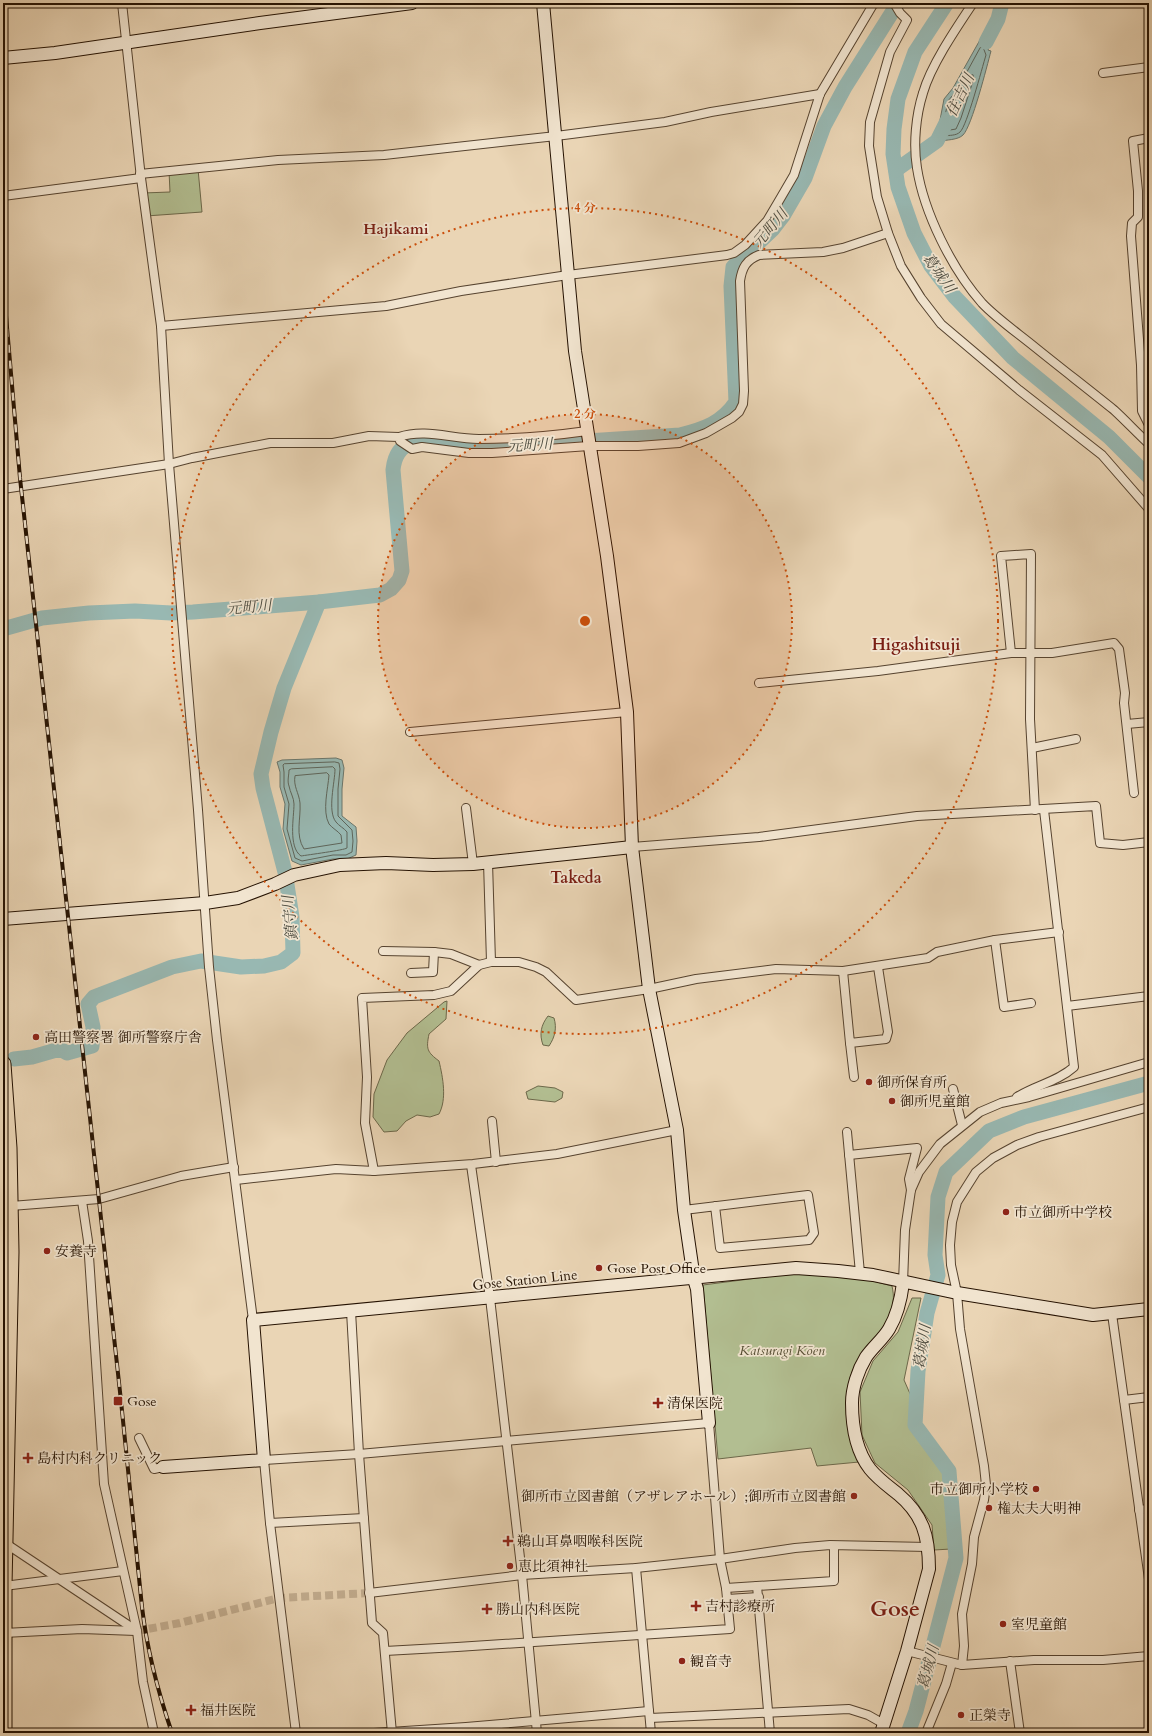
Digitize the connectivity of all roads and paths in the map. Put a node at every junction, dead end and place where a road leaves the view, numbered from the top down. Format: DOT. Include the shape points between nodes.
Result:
graph roads {
  1 [pos="122,3"];
  2 [pos="412,3"];
  3 [pos="543,3"];
  4 [pos="874,3"];
  5 [pos="894,3"];
  6 [pos="974,3"];
  7 [pos="126,42"];
  8 [pos="3,58"];
  9 [pos="1149,67"];
  10 [pos="1103,73"];
  11 [pos="820,94"];
  12 [pos="556,136"];
  13 [pos="1149,138"];
  14 [pos="140,176"];
  15 [pos="3,196"];
  16 [pos="888,233"];
  17 [pos="746,245"];
  18 [pos="757,254"];
  19 [pos="568,275"];
  20 [pos="161,326"];
  21 [pos="1145,365"];
  22 [pos="1149,425"];
  23 [pos="586,431"];
  24 [pos="400,439"];
  25 [pos="1149,444"];
  26 [pos="589,446"];
  27 [pos="169,464"];
  28 [pos="3,489"];
  29 [pos="1149,509"];
  30 [pos="1031,652"];
  31 [pos="1011,653"];
  32 [pos="759,683"];
  33 [pos="627,712"];
  34 [pos="1149,722"];
  35 [pos="1127,724"];
  36 [pos="410,732"];
  37 [pos="1076,739"];
  38 [pos="1032,748"];
  39 [pos="1134,793"];
  40 [pos="466,808"];
  41 [pos="1035,810"];
  42 [pos="1044,810"];
  43 [pos="1149,842"];
  44 [pos="632,848"];
  45 [pos="488,862"];
  46 [pos="473,864"];
  47 [pos="205,903"];
  48 [pos="3,919"];
  49 [pos="1059,932"];
  50 [pos="995,940"];
  51 [pos="383,951"];
  52 [pos="434,952"];
  53 [pos="491,962"];
  54 [pos="479,965"];
  55 [pos="878,966"];
  56 [pos="843,972"];
  57 [pos="411,973"];
  58 [pos="649,989"];
  59 [pos="1149,996"];
  60 [pos="1031,1003"];
  61 [pos="1068,1006"];
  62 [pos="850,1044"];
  63 [pos="1149,1062"];
  64 [pos="3,1064"];
  65 [pos="854,1076"];
  66 [pos="952,1089"];
  67 [pos="1014,1099"];
  68 [pos="1149,1107"];
  69 [pos="492,1121"];
  70 [pos="962,1125"];
  71 [pos="677,1130"];
  72 [pos="847,1132"];
  73 [pos="6,1148"];
  74 [pos="850,1155"];
  75 [pos="496,1162"];
  76 [pos="470,1165"];
  77 [pos="234,1167"];
  78 [pos="374,1171"];
  79 [pos="236,1180"];
  80 [pos="911,1190"];
  81 [pos="82,1201"];
  82 [pos="11,1206"];
  83 [pos="715,1206"];
  84 [pos="684,1210"];
  85 [pos="7,1252"];
  86 [pos="860,1274"];
  87 [pos="694,1279"];
  88 [pos="908,1284"];
  89 [pos="952,1292"];
  90 [pos="490,1298"];
  91 [pos="1149,1310"];
  92 [pos="351,1311"];
  93 [pos="1112,1314"];
  94 [pos="253,1320"];
  95 [pos="6,1358"];
  96 [pos="1149,1397"];
  97 [pos="1124,1400"];
  98 [pos="709,1423"];
  99 [pos="139,1438"];
  100 [pos="507,1440"];
  101 [pos="359,1454"];
  102 [pos="264,1460"];
  103 [pos="163,1467"];
  104 [pos="5,1490"];
  105 [pos="1149,1508"];
  106 [pos="1139,1510"];
  107 [pos="364,1518"];
  108 [pos="270,1523"];
  109 [pos="4,1541"];
  110 [pos="834,1546"];
  111 [pos="928,1548"];
  112 [pos="720,1559"];
  113 [pos="636,1568"];
  114 [pos="123,1571"];
  115 [pos="522,1574"];
  116 [pos="1149,1579"];
  117 [pos="59,1580"];
  118 [pos="4,1586"];
  119 [pos="757,1586"];
  120 [pos="726,1588"];
  121 [pos="369,1593"];
  122 [pos="759,1597"];
  123 [pos="727,1599"];
  124 [pos="3,1608"];
  125 [pos="137,1631"];
  126 [pos="4,1633"];
  127 [pos="643,1635"];
  128 [pos="528,1642"];
  129 [pos="385,1651"];
  130 [pos="910,1652"];
  131 [pos="1149,1656"];
  132 [pos="1010,1661"];
  133 [pos="950,1663"];
  134 [pos="962,1665"];
  135 [pos="767,1712"];
  136 [pos="650,1714"];
  137 [pos="536,1722"];
  138 [pos="882,1728"];
  139 [pos="392,1732"];
  140 [pos="4,1733"];
  141 [pos="154,1733"];
  142 [pos="296,1733"];
  143 [pos="374,1733"];
  144 [pos="537,1733"];
  145 [pos="651,1733"];
  146 [pos="770,1733"];
  147 [pos="926,1733"];
  148 [pos="1020,1733"];
  1 -- 7 [label="street"];
  2 -- 7 [label="street"];
  3 -- 12 [label="street"];
  4 -- 11 [label="street"];
  5 -- 16 [label="street" via="907,20 890,52 870,122 869,146 877,197"];
  6 -- 25 [label="street" via="931,72 918,113 917,167 930,212 961,274 983,304 1115,412"];
  7 -- 8 [label="street"];
  7 -- 14 [label="street"];
  9 -- 10 [label="street"];
  11 -- 12 [label="street" via="665,122"];
  11 -- 17 [label="street" via="794,175 767,221"];
  12 -- 14 [label="street" via="384,155 278,160"];
  12 -- 19 [label="street"];
  13 -- 21 [label="street" via="1133,141 1138,218 1132,223 1131,236"];
  14 -- 15 [label="street"];
  14 -- 20 [label="street"];
  16 -- 18 [label="street" via="823,252"];
  16 -- 29 [label="street" via="901,266 941,324 1102,456"];
  17 -- 18 [label="street"];
  17 -- 19 [label="street" via="727,256"];
  18 -- 26 [label="street" via="745,264 741,272 744,391 743,404 739,412 720,426 679,443"];
  19 -- 20 [label="street" via="461,291 386,306"];
  19 -- 23 [label="street"];
  20 -- 27 [label="street"];
  21 -- 22 [label="street" via="1142,410"];
  23 -- 24 [label="street" via="478,439 426,432 411,433"];
  23 -- 26 [label="street"];
  24 -- 26 [label="street" via="412,449 422,447 469,453"];
  24 -- 27 [label="street" via="370,436 333,443 270,443"];
  26 -- 33 [label="street"];
  27 -- 28 [label="street"];
  27 -- 47 [label="street"];
  30 -- 31 [label="street"];
  30 -- 31 [label="street" via="1031,554 1001,556"];
  30 -- 35 [label="street" via="1052,653 1114,643 1119,649"];
  30 -- 38 [label="street"];
  31 -- 32 [label="street" via="878,671"];
  33 -- 36 [label="street"];
  33 -- 44 [label="street"];
  34 -- 35 [label="street"];
  35 -- 39 [label="street"];
  37 -- 38 [label="street"];
  38 -- 41 [label="street"];
  40 -- 46 [label="street"];
  41 -- 42 [label="street"];
  41 -- 44 [label="street" via="917,816 759,837"];
  42 -- 43 [label="street" via="1096,806 1100,843 1123,845"];
  42 -- 49 [label="street"];
  44 -- 45 [label="street"];
  44 -- 58 [label="street"];
  45 -- 46 [label="street"];
  45 -- 53 [label="street"];
  46 -- 47 [label="street" via="340,865 294,875 238,898"];
  47 -- 48 [label="street"];
  47 -- 77 [label="street" via="217,1040"];
  49 -- 50 [label="street"];
  49 -- 61 [label="street"];
  50 -- 55 [label="street" via="937,952 928,958"];
  50 -- 60 [label="street" via="1004,1007"];
  51 -- 52 [label="street"];
  52 -- 54 [label="street" via="452,954"];
  52 -- 57 [label="street" via="433,972"];
  53 -- 54 [label="street"];
  53 -- 58 [label="street" via="519,962 536,967 546,972 576,1000"];
  54 -- 78 [label="street" via="451,991 434,995 362,998 367,1077 366,1123"];
  55 -- 56 [label="street"];
  55 -- 62 [label="street" via="888,1032 886,1039"];
  56 -- 58 [label="street" via="776,969 696,979"];
  56 -- 62 [label="street"];
  58 -- 71 [label="street"];
  59 -- 61 [label="street"];
  61 -- 67 [label="street" via="1074,1066 1064,1075"];
  62 -- 65 [label="street"];
  63 -- 67 [label="street" via="1029,1097"];
  64 -- 73 [label="highway"];
  66 -- 70 [label="street"];
  67 -- 70 [label="street" via="980,1112"];
  68 -- 89 [label="street" via="1017,1145 993,1158 976,1172 957,1202 952,1222"];
  69 -- 75 [label="street"];
  70 -- 80 [label="street" via="940,1144 925,1163"];
  71 -- 75 [label="street" via="557,1154"];
  71 -- 84 [label="street"];
  72 -- 74 [label="street"];
  73 -- 82 [label="highway"];
  74 -- 80 [label="street" via="917,1148 909,1179"];
  74 -- 86 [label="street"];
  75 -- 76 [label="street"];
  76 -- 78 [label="street"];
  76 -- 90 [label="street"];
  77 -- 79 [label="street"];
  77 -- 81 [label="street" via="181,1176 99,1199"];
  78 -- 79 [label="street" via="336,1168"];
  79 -- 94 [label="street"];
  80 -- 88 [label="street" via="904,1230"];
  81 -- 82 [label="street"];
  81 -- 114 [label="street" via="88,1241 104,1484"];
  82 -- 85 [label="highway"];
  83 -- 83 [label="street" via="808,1195 814,1232 809,1240 720,1248"];
  83 -- 84 [label="street"];
  84 -- 87 [label="street"];
  85 -- 95 [label="highway"];
  86 -- 87 [label="street, Gose Station Line" via="796,1268"];
  86 -- 88 [label="street, Gose Station Line"];
  87 -- 90 [label="street, Gose Station Line"];
  87 -- 98 [label="street"];
  88 -- 89 [label="street, Gose Station Line"];
  88 -- 111 [label="street" via="889,1329 866,1358 857,1375 852,1402 855,1435 864,1460 877,1477 911,1506 923,1522"];
  89 -- 93 [label="street, Gose Station Line" via="1093,1315"];
  89 -- 134 [label="street" via="986,1485 974,1537 972,1564 962,1614"];
  90 -- 92 [label="street, Gose Station Line"];
  90 -- 100 [label="street"];
  91 -- 93 [label="street, Gose Station Line"];
  92 -- 94 [label="street, Gose Station Line"];
  92 -- 101 [label="street"];
  93 -- 97 [label="street"];
  94 -- 102 [label="street"];
  95 -- 104 [label="highway"];
  96 -- 97 [label="street"];
  97 -- 106 [label="street"];
  98 -- 100 [label="street"];
  98 -- 112 [label="street"];
  99 -- 103 [label="street" via="154,1469"];
  100 -- 101 [label="street"];
  100 -- 115 [label="street"];
  101 -- 102 [label="street"];
  101 -- 107 [label="street"];
  102 -- 103 [label="street"];
  102 -- 108 [label="street"];
  104 -- 109 [label="highway"];
  105 -- 106 [label="street"];
  106 -- 116 [label="street"];
  107 -- 108 [label="street"];
  107 -- 121 [label="street"];
  108 -- 142 [label="street"];
  109 -- 117 [label="street"];
  109 -- 118 [label="highway"];
  110 -- 111 [label="street"];
  110 -- 112 [label="street" via="795,1548"];
  110 -- 119 [label="street" via="834,1581"];
  111 -- 130 [label="street" via="929,1569"];
  112 -- 113 [label="street"];
  112 -- 120 [label="street"];
  113 -- 115 [label="street"];
  113 -- 127 [label="street"];
  114 -- 117 [label="street"];
  114 -- 125 [label="street"];
  115 -- 121 [label="street"];
  115 -- 128 [label="street"];
  117 -- 118 [label="street"];
  117 -- 125 [label="street"];
  118 -- 124 [label="highway"];
  119 -- 120 [label="street"];
  119 -- 122 [label="street"];
  120 -- 123 [label="street"];
  121 -- 129 [label="street" via="372,1623 383,1633"];
  122 -- 123 [label="street"];
  122 -- 135 [label="street"];
  123 -- 127 [label="street" via="730,1629"];
  124 -- 126 [label="highway"];
  125 -- 126 [label="street" via="82,1629"];
  125 -- 141 [label="street" via="143,1682"];
  126 -- 140 [label="highway"];
  127 -- 128 [label="street"];
  127 -- 136 [label="street"];
  128 -- 129 [label="street"];
  128 -- 137 [label="street"];
  129 -- 139 [label="street"];
  130 -- 133 [label="street"];
  130 -- 138 [label="street"];
  131 -- 132 [label="street" via="1102,1660"];
  132 -- 134 [label="street"];
  132 -- 148 [label="street"];
  133 -- 134 [label="street"];
  133 -- 147 [label="street" via="946,1684"];
  135 -- 136 [label="street"];
  135 -- 138 [label="street" via="849,1709 868,1714"];
  135 -- 146 [label="street"];
  136 -- 137 [label="street"];
  136 -- 145 [label="street"];
  137 -- 139 [label="street"];
  137 -- 144 [label="street"];
  139 -- 143 [label="street"];
}
